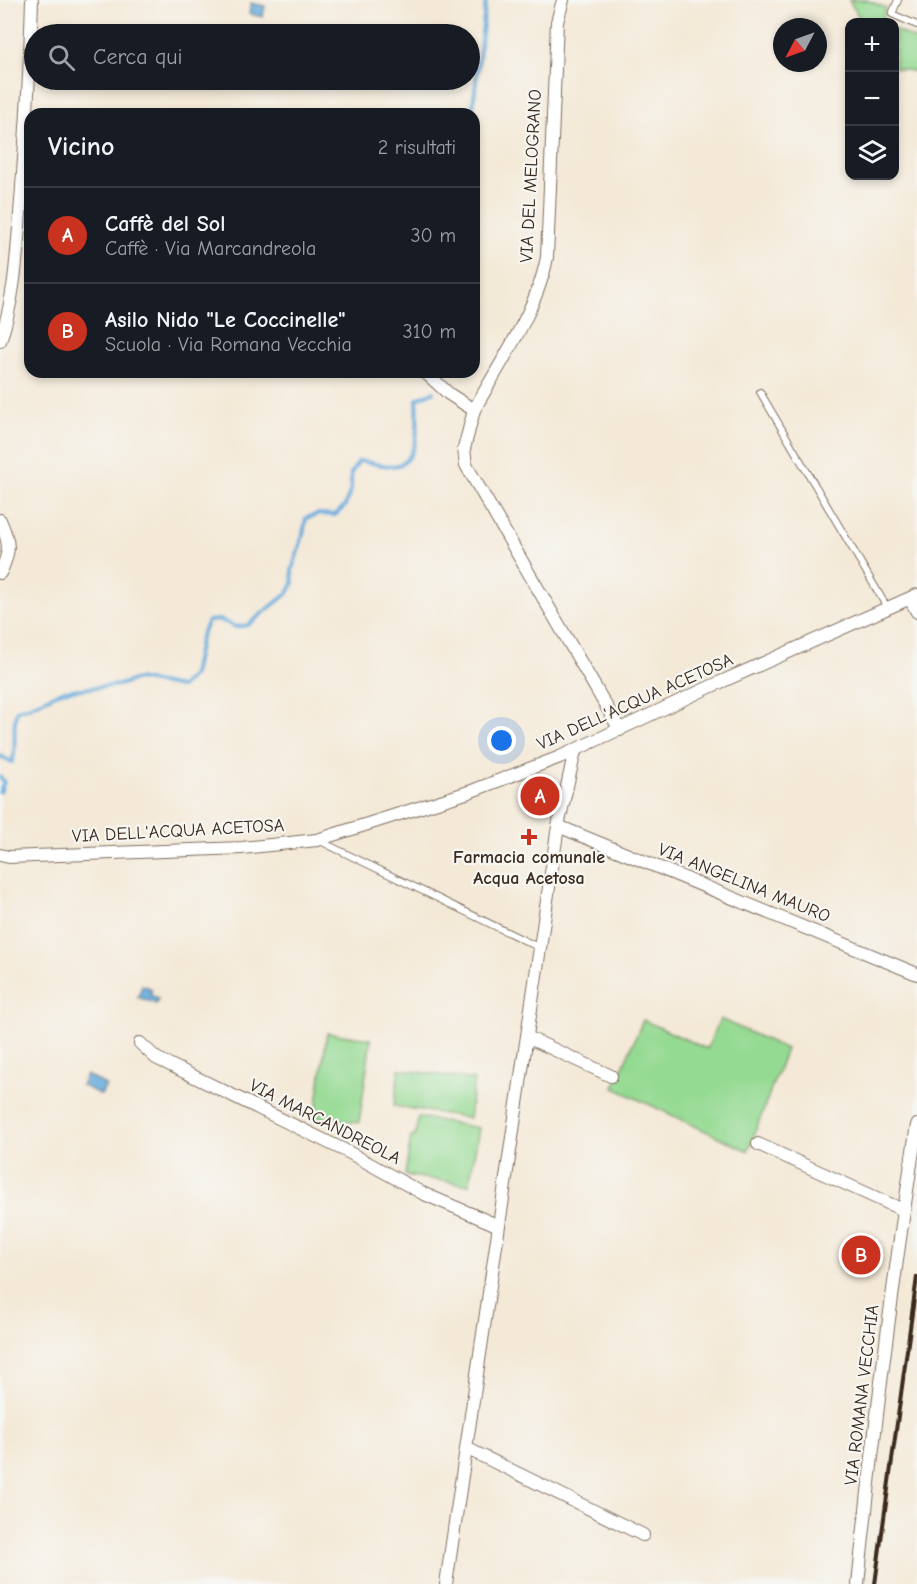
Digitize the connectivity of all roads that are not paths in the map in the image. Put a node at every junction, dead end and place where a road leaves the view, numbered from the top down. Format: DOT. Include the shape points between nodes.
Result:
graph roads {
  1 [pos="32,0"];
  2 [pos="563,0"];
  3 [pos="898,0"];
  4 [pos="31,24"];
  5 [pos="917,25"];
  6 [pos="29,90"];
  7 [pos="28,108"];
  8 [pos="24,155"];
  9 [pos="0,341"];
  10 [pos="432,378"];
  11 [pos="760,392"];
  12 [pos="474,410"];
  13 [pos="0,520"];
  14 [pos="0,573"];
  15 [pos="913,597"];
  16 [pos="888,609"];
  17 [pos="917,612"];
  18 [pos="620,730"];
  19 [pos="575,751"];
  20 [pos="558,826"];
  21 [pos="316,840"];
  22 [pos="0,855"];
  23 [pos="541,948"];
  24 [pos="917,974"];
  25 [pos="527,1037"];
  26 [pos="140,1043"];
  27 [pos="611,1076"];
  28 [pos="917,1125"];
  29 [pos="758,1144"];
  30 [pos="903,1210"];
  31 [pos="498,1226"];
  32 [pos="466,1448"];
  33 [pos="643,1535"];
  34 [pos="446,1584"];
  35 [pos="858,1584"];
  1 -- 4 [label="street"];
  2 -- 12 [label="street, VIA DEL MELOGRANO" via="556,22 544,272 531,308"];
  3 -- 5 [label="lane" via="892,14"];
  6 -- 7 [label="street"];
  8 -- 9 [label="street" via="14,286"];
  10 -- 12 [label="street"];
  11 -- 16 [label="lane"];
  12 -- 18 [label="street, VIA DEL MELOGRANO" via="464,448 466,465"];
  13 -- 14 [label="street" via="8,549"];
  15 -- 16 [label="street, VIA DELL'ACQUA ACETOSA"];
  15 -- 17 [label="street"];
  16 -- 18 [label="street, VIA DELL'ACQUA ACETOSA"];
  18 -- 19 [label="street, VIA DELL'ACQUA ACETOSA"];
  19 -- 20 [label="street"];
  19 -- 21 [label="street, VIA DELL'ACQUA ACETOSA" via="470,792"];
  20 -- 23 [label="street"];
  20 -- 24 [label="street, VIA ANGELINA MAURO"];
  21 -- 22 [label="street, VIA DELL'ACQUA ACETOSA" via="242,848"];
  21 -- 23 [label="lane"];
  23 -- 25 [label="street"];
  25 -- 27 [label="street"];
  25 -- 31 [label="street"];
  26 -- 31 [label="street, VIA MARCANDREOLA" via="156,1058 350,1153 422,1193"];
  28 -- 30 [label="street, VIA ROMANA VECCHIA"];
  29 -- 30 [label="street"];
  30 -- 35 [label="street, VIA ROMANA VECCHIA"];
  31 -- 32 [label="street"];
  32 -- 33 [label="street"];
  32 -- 34 [label="street"];
}
